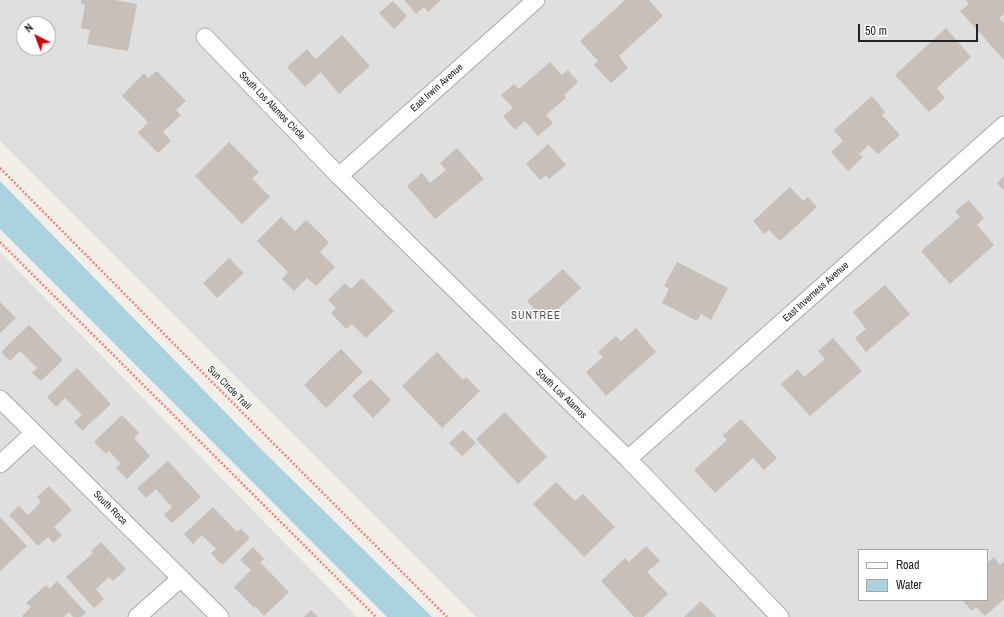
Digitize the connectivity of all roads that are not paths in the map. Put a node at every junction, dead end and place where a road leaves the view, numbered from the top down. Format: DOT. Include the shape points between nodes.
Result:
graph roads {
  1 [pos="531,2"];
  2 [pos="205,37"];
  3 [pos="1004,125"];
  4 [pos="339,176"];
  5 [pos="0,399"];
  6 [pos="34,433"];
  7 [pos="628,459"];
  8 [pos="0,464"];
  9 [pos="181,578"];
  10 [pos="138,617"];
  11 [pos="220,617"];
  12 [pos="780,617"];
  1 -- 4 [label="street, East Irwin Avenue"];
  2 -- 4 [label="street, South Los Alamos Circle"];
  3 -- 7 [label="street, East Inverness Avenue"];
  4 -- 7 [label="street, South Los Alamos"];
  5 -- 6 [label="street, South Roca"];
  6 -- 8 [label="street"];
  6 -- 9 [label="street, South Roca"];
  7 -- 12 [label="street, South Los Alamos"];
  9 -- 10 [label="street"];
  9 -- 11 [label="street, South Roca"];
}
